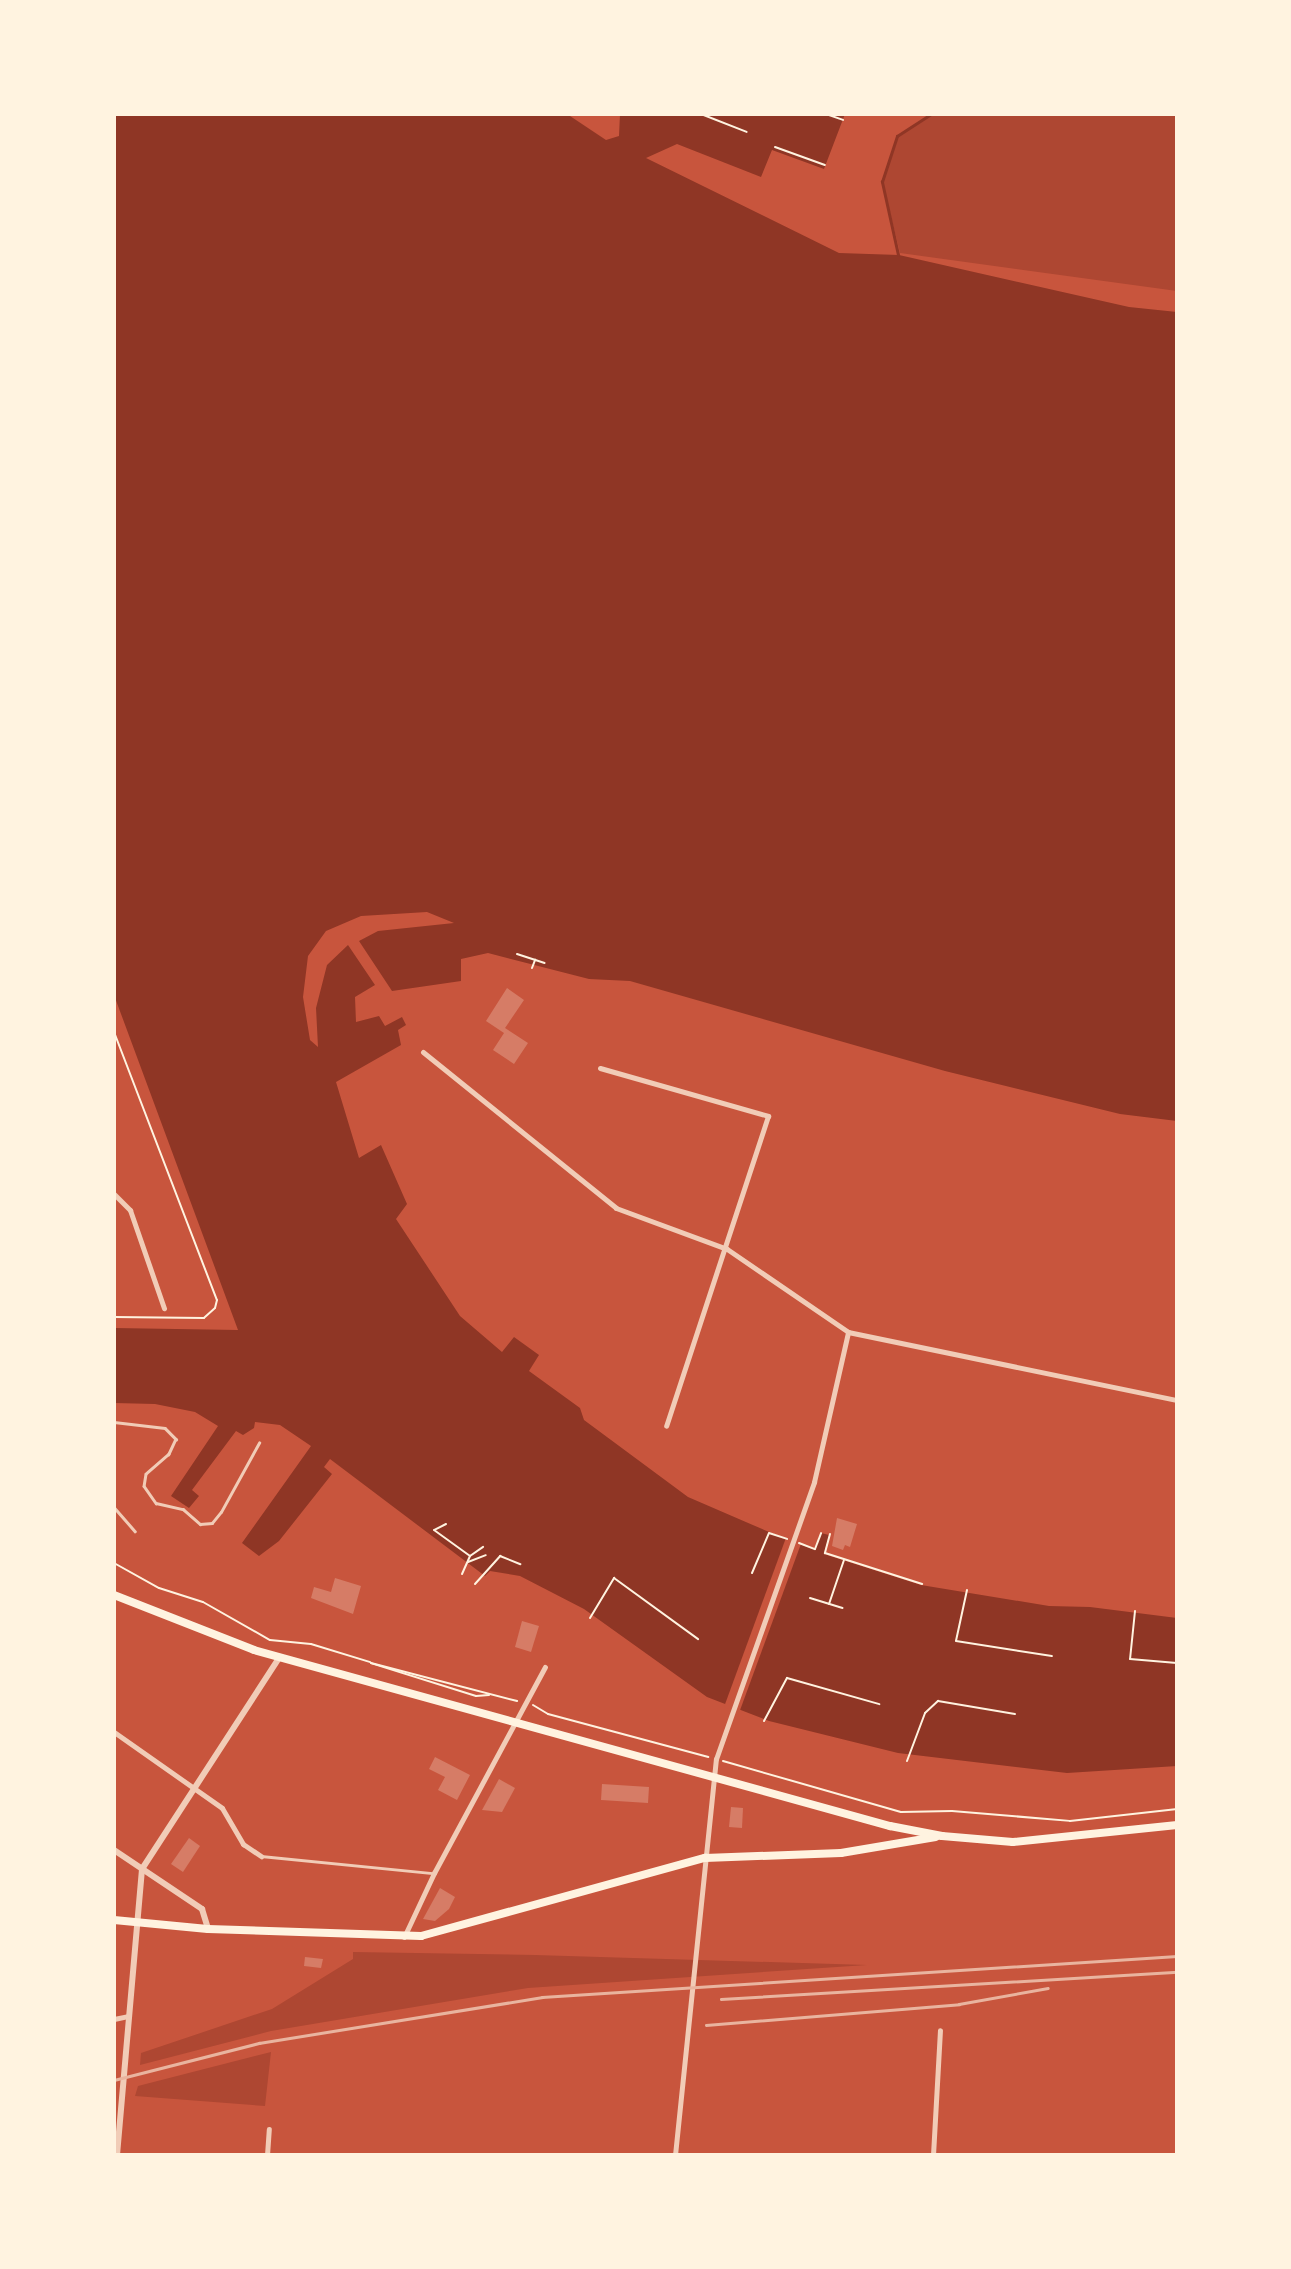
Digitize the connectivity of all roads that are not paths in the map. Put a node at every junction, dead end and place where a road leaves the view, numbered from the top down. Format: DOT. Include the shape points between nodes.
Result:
graph roads {
  1 [pos="423,1052"];
  2 [pos="600,1068"];
  3 [pos="114,1194"];
  4 [pos="727,1249"];
  5 [pos="164,1308"];
  6 [pos="848,1332"];
  7 [pos="1177,1401"];
  8 [pos="114,1422"];
  9 [pos="666,1426"];
  10 [pos="259,1443"];
  11 [pos="114,1507"];
  12 [pos="135,1531"];
  13 [pos="114,1595"];
  14 [pos="279,1658"];
  15 [pos="545,1667"];
  16 [pos="516,1722"];
  17 [pos="114,1732"];
  18 [pos="713,1777"];
  19 [pos="194,1787"];
  20 [pos="1177,1825"];
  21 [pos="942,1836"];
  22 [pos="114,1850"];
  23 [pos="261,1856"];
  24 [pos="705,1858"];
  25 [pos="142,1869"];
  26 [pos="434,1873"];
  27 [pos="114,1920"];
  28 [pos="136,1922"];
  29 [pos="208,1929"];
  30 [pos="404,1937"];
  31 [pos="128,2016"];
  32 [pos="114,2019"];
  33 [pos="940,2030"];
  34 [pos="270,2129"];
  35 [pos="117,2155"];
  36 [pos="267,2155"];
  37 [pos="675,2155"];
  38 [pos="933,2155"];
  1 -- 4 [label="street" via="616,1208"];
  2 -- 4 [label="street" via="768,1116"];
  3 -- 5 [label="street" via="130,1210"];
  4 -- 6 [label="street"];
  4 -- 9 [label="street"];
  6 -- 7 [label="street"];
  6 -- 18 [label="street" via="825,1440 798,1529 727,1721"];
  8 -- 10 [label="lane" via="166,1428 176,1439 169,1454 146,1474 144,1486 156,1503 183,1509 200,1524 212,1523 221,1512"];
  11 -- 12 [label="lane"];
  13 -- 14 [label="main road" via="208,1635"];
  14 -- 16 [label="main road"];
  14 -- 19 [label="street"];
  15 -- 16 [label="street"];
  16 -- 18 [label="main road"];
  16 -- 26 [label="street"];
  17 -- 19 [label="street"];
  18 -- 21 [label="main road"];
  18 -- 24 [label="street"];
  19 -- 23 [label="street" via="222,1808 243,1844"];
  19 -- 25 [label="street"];
  20 -- 21 [label="main road" via="1044,1842"];
  21 -- 24 [label="main road" via="841,1853"];
  22 -- 25 [label="street"];
  23 -- 26 [label="lane"];
  24 -- 30 [label="main road" via="452,1930"];
  24 -- 37 [label="street"];
  25 -- 28 [label="street"];
  25 -- 29 [label="street" via="205,1911"];
  26 -- 30 [label="street"];
  27 -- 28 [label="main road"];
  28 -- 29 [label="main road"];
  28 -- 31 [label="street"];
  29 -- 30 [label="main road"];
  31 -- 32 [label="street"];
  31 -- 35 [label="street"];
  33 -- 38 [label="street"];
  34 -- 36 [label="street"];
}
